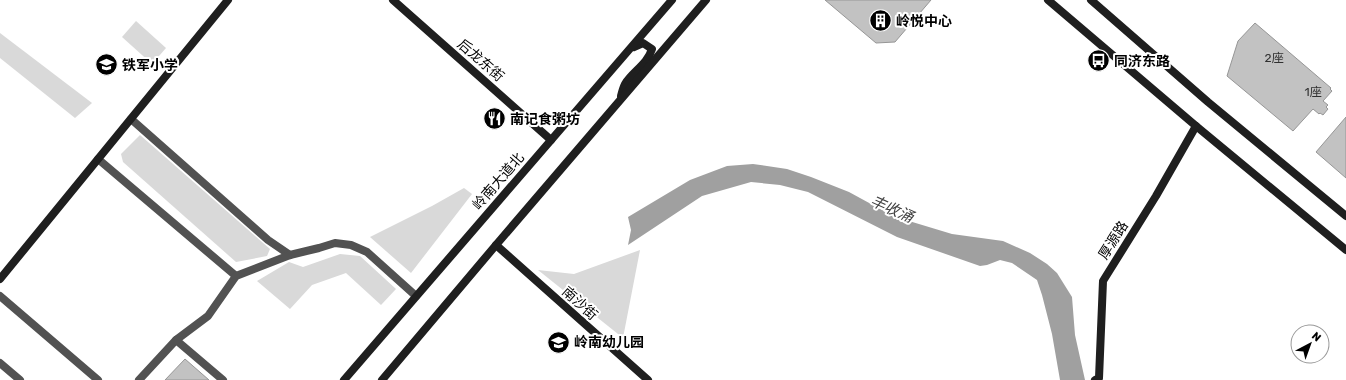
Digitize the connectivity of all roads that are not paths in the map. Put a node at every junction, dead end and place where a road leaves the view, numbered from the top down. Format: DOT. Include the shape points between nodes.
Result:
graph roads {
  1 [pos="228,0"];
  2 [pos="394,0"];
  3 [pos="672,0"];
  4 [pos="706,0"];
  5 [pos="1048,0"];
  6 [pos="1091,0"];
  7 [pos="630,49"];
  8 [pos="620,101"];
  9 [pos="131,119"];
  10 [pos="1196,126"];
  11 [pos="551,140"];
  12 [pos="98,159"];
  13 [pos="1346,216"];
  14 [pos="496,245"];
  15 [pos="1346,250"];
  16 [pos="290,255"];
  17 [pos="236,276"];
  18 [pos="0,279"];
  19 [pos="0,296"];
  20 [pos="416,296"];
  21 [pos="176,340"];
  22 [pos="0,362"];
  23 [pos="1097,379"];
  24 [pos="20,380"];
  25 [pos="98,380"];
  26 [pos="139,380"];
  27 [pos="223,380"];
  28 [pos="344,380"];
  29 [pos="382,380"];
  30 [pos="648,380"];
  1 -- 9 [label="main road"];
  2 -- 11 [label="main road, 后龙东街"];
  3 -- 7 [label="main road, 岭南大道北"];
  4 -- 8 [label="main road"];
  5 -- 10 [label="main road"];
  6 -- 13 [label="main road" via="1208,102"];
  7 -- 8 [label="main road" via="643,43 652,49 650,56 625,84"];
  7 -- 11 [label="main road, 岭南大道北"];
  8 -- 14 [label="main road"];
  9 -- 12 [label="main road"];
  9 -- 16 [label="street" via="268,240"];
  10 -- 15 [label="main road"];
  10 -- 23 [label="main road, 厚源路" via="1103,281"];
  11 -- 20 [label="main road, 岭南大道北"];
  12 -- 17 [label="street"];
  12 -- 18 [label="main road"];
  14 -- 29 [label="main road"];
  14 -- 30 [label="main road, 南沙街"];
  16 -- 17 [label="street"];
  16 -- 20 [label="street" via="335,243 352,245 367,252"];
  17 -- 21 [label="street" via="208,316"];
  19 -- 25 [label="street"];
  20 -- 28 [label="main road, 岭南大道北"];
  21 -- 26 [label="street"];
  21 -- 27 [label="street"];
  22 -- 24 [label="street"];
}
